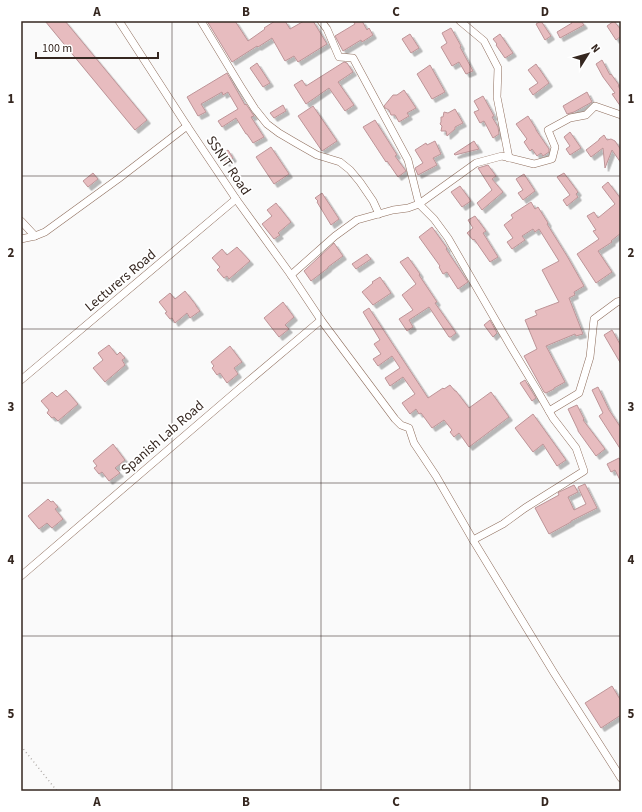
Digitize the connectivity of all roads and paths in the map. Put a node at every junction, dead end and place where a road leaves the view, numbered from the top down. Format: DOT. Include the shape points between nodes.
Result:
graph roads {
  1 [pos="119,21"];
  2 [pos="201,21"];
  3 [pos="321,21"];
  4 [pos="460,21"];
  5 [pos="621,115"];
  6 [pos="187,126"];
  7 [pos="510,158"];
  8 [pos="236,199"];
  9 [pos="419,204"];
  10 [pos="379,214"];
  11 [pos="21,221"];
  12 [pos="35,236"];
  13 [pos="21,239"];
  14 [pos="291,275"];
  15 [pos="621,301"];
  16 [pos="321,320"];
  17 [pos="21,380"];
  18 [pos="549,411"];
  19 [pos="473,540"];
  20 [pos="21,576"];
  21 [pos="21,746"];
  22 [pos="621,778"];
  23 [pos="57,791"];
  1 -- 6 [label="street, SSNIT Road"];
  2 -- 10 [label="street" via="244,93 267,124 317,155 340,162 350,170 373,201"];
  3 -- 9 [label="street" via="339,57 353,58 365,79 408,160"];
  4 -- 7 [label="street" via="484,41 498,68 497,96"];
  5 -- 7 [label="street" via="595,106 586,115 570,118 548,130 555,147 552,159 534,164"];
  6 -- 8 [label="street, SSNIT Road"];
  6 -- 12 [label="street" via="112,184 45,232"];
  7 -- 9 [label="street" via="502,156 476,163"];
  8 -- 14 [label="street, SSNIT Road"];
  8 -- 17 [label="street, Lecturers Road"];
  9 -- 10 [label="street"];
  9 -- 18 [label="street" via="448,238"];
  10 -- 14 [label="street" via="357,220"];
  11 -- 12 [label="street"];
  12 -- 13 [label="street"];
  14 -- 16 [label="street, SSNIT Road"];
  15 -- 18 [label="street" via="594,319 590,357 579,393"];
  16 -- 19 [label="street, SSNIT Road" via="395,419 409,428 414,443"];
  16 -- 20 [label="street, Spanish Lab Road"];
  18 -- 19 [label="street" via="576,448 584,471 503,524"];
  19 -- 22 [label="street, SSNIT Road"];
  21 -- 23 [label="path"];
}
